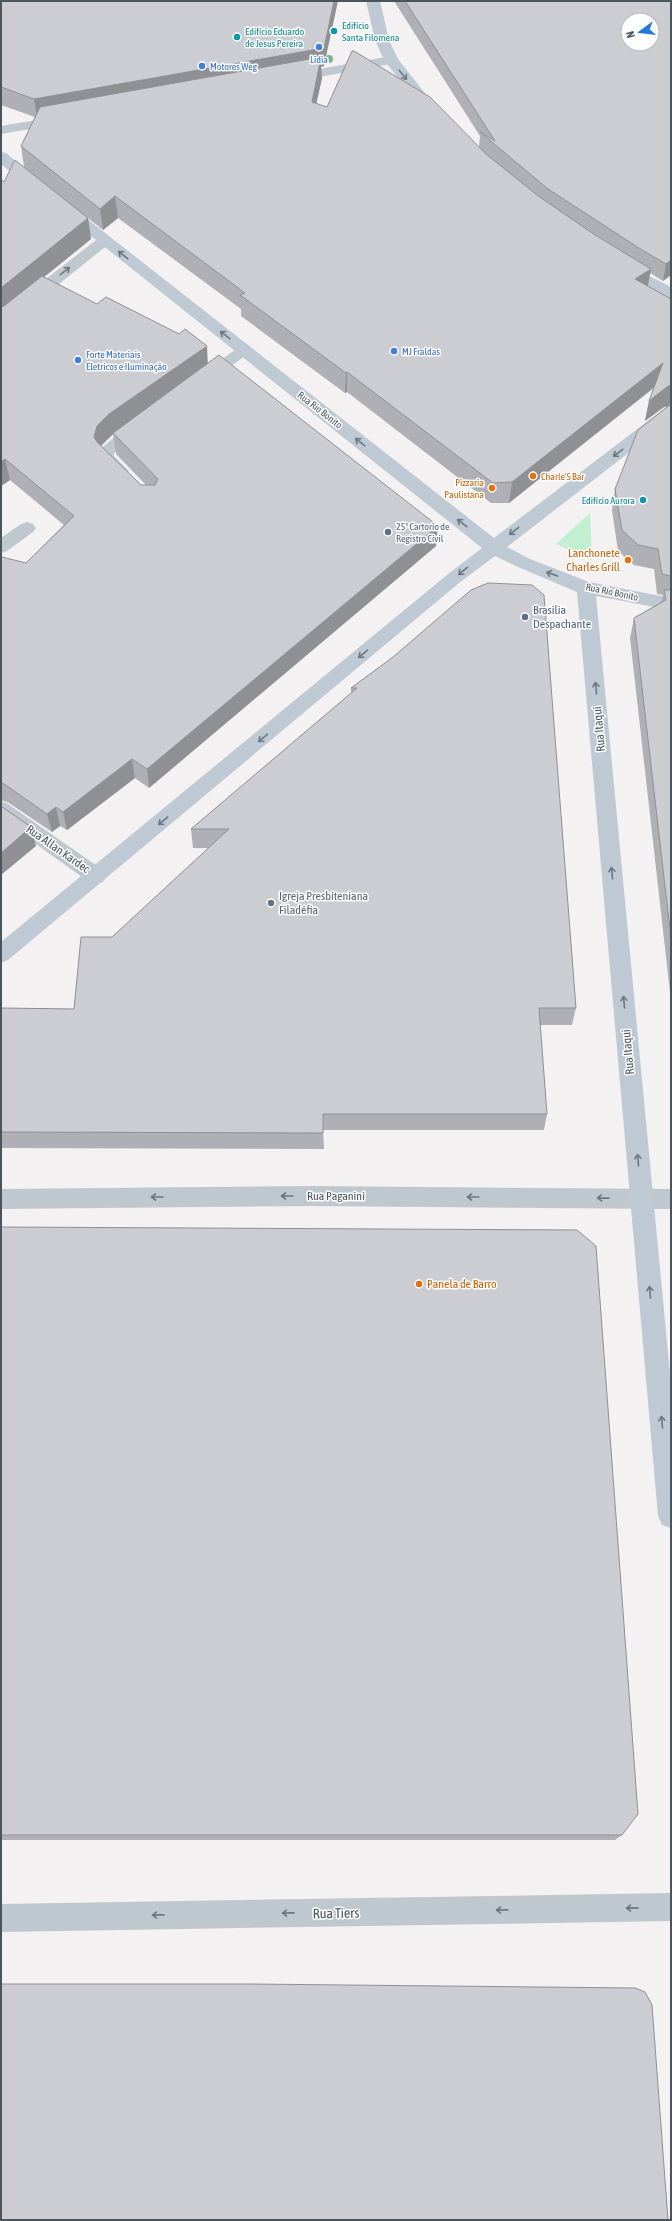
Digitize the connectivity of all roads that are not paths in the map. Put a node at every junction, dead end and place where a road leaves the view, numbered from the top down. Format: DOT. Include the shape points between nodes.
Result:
graph roads {
  1 [pos="373,1"];
  2 [pos="391,60"];
  3 [pos="276,81"];
  4 [pos="71,118"];
  5 [pos="438,119"];
  6 [pos="1,130"];
  7 [pos="1,156"];
  8 [pos="104,240"];
  9 [pos="608,258"];
  10 [pos="671,294"];
  11 [pos="1,322"];
  12 [pos="244,350"];
  13 [pos="195,385"];
  14 [pos="671,412"];
  15 [pos="144,422"];
  16 [pos="129,479"];
  17 [pos="27,528"];
  18 [pos="1,547"];
  19 [pos="493,547"];
  20 [pos="586,588"];
  21 [pos="671,604"];
  22 [pos="1,809"];
  23 [pos="96,876"];
  24 [pos="1,954"];
  25 [pos="1,1199"];
  26 [pos="642,1199"];
  27 [pos="671,1199"];
  28 [pos="671,1516"];
  29 [pos="671,1907"];
  30 [pos="1,1918"];
  1 -- 2 [label="street" via="382,40"];
  2 -- 3 [label="street"];
  2 -- 5 [label="street, one-way"];
  4 -- 6 [label="street"];
  7 -- 8 [label="street, Rua Rio Bonito"];
  11 -- 8 [label="street, one-way"];
  12 -- 8 [label="street, Rua Rio Bonito, one-way"];
  9 -- 10 [label="street"];
  12 -- 13 [label="lane"];
  19 -- 12 [label="street, Rua Rio Bonito, one-way"];
  14 -- 19 [label="street, one-way"];
  15 -- 16 [label="lane" via="106,451 106,458"];
  17 -- 18 [label="street"];
  20 -- 19 [label="street, Rua Rio Bonito, one-way" via="524,563"];
  19 -- 23 [label="street, one-way"];
  20 -- 21 [label="street, Rua Rio Bonito"];
  26 -- 20 [label="street, Rua Itaqui, one-way"];
  22 -- 23 [label="street, Rua Allan Kardec"];
  23 -- 24 [label="street"];
  26 -- 25 [label="street, Rua Paganini, one-way" via="312,1196"];
  26 -- 27 [label="street, Rua Paganini"];
  28 -- 26 [label="street, Rua Itaqui, one-way"];
  29 -- 30 [label="street, Rua Tiers, one-way"];
}
